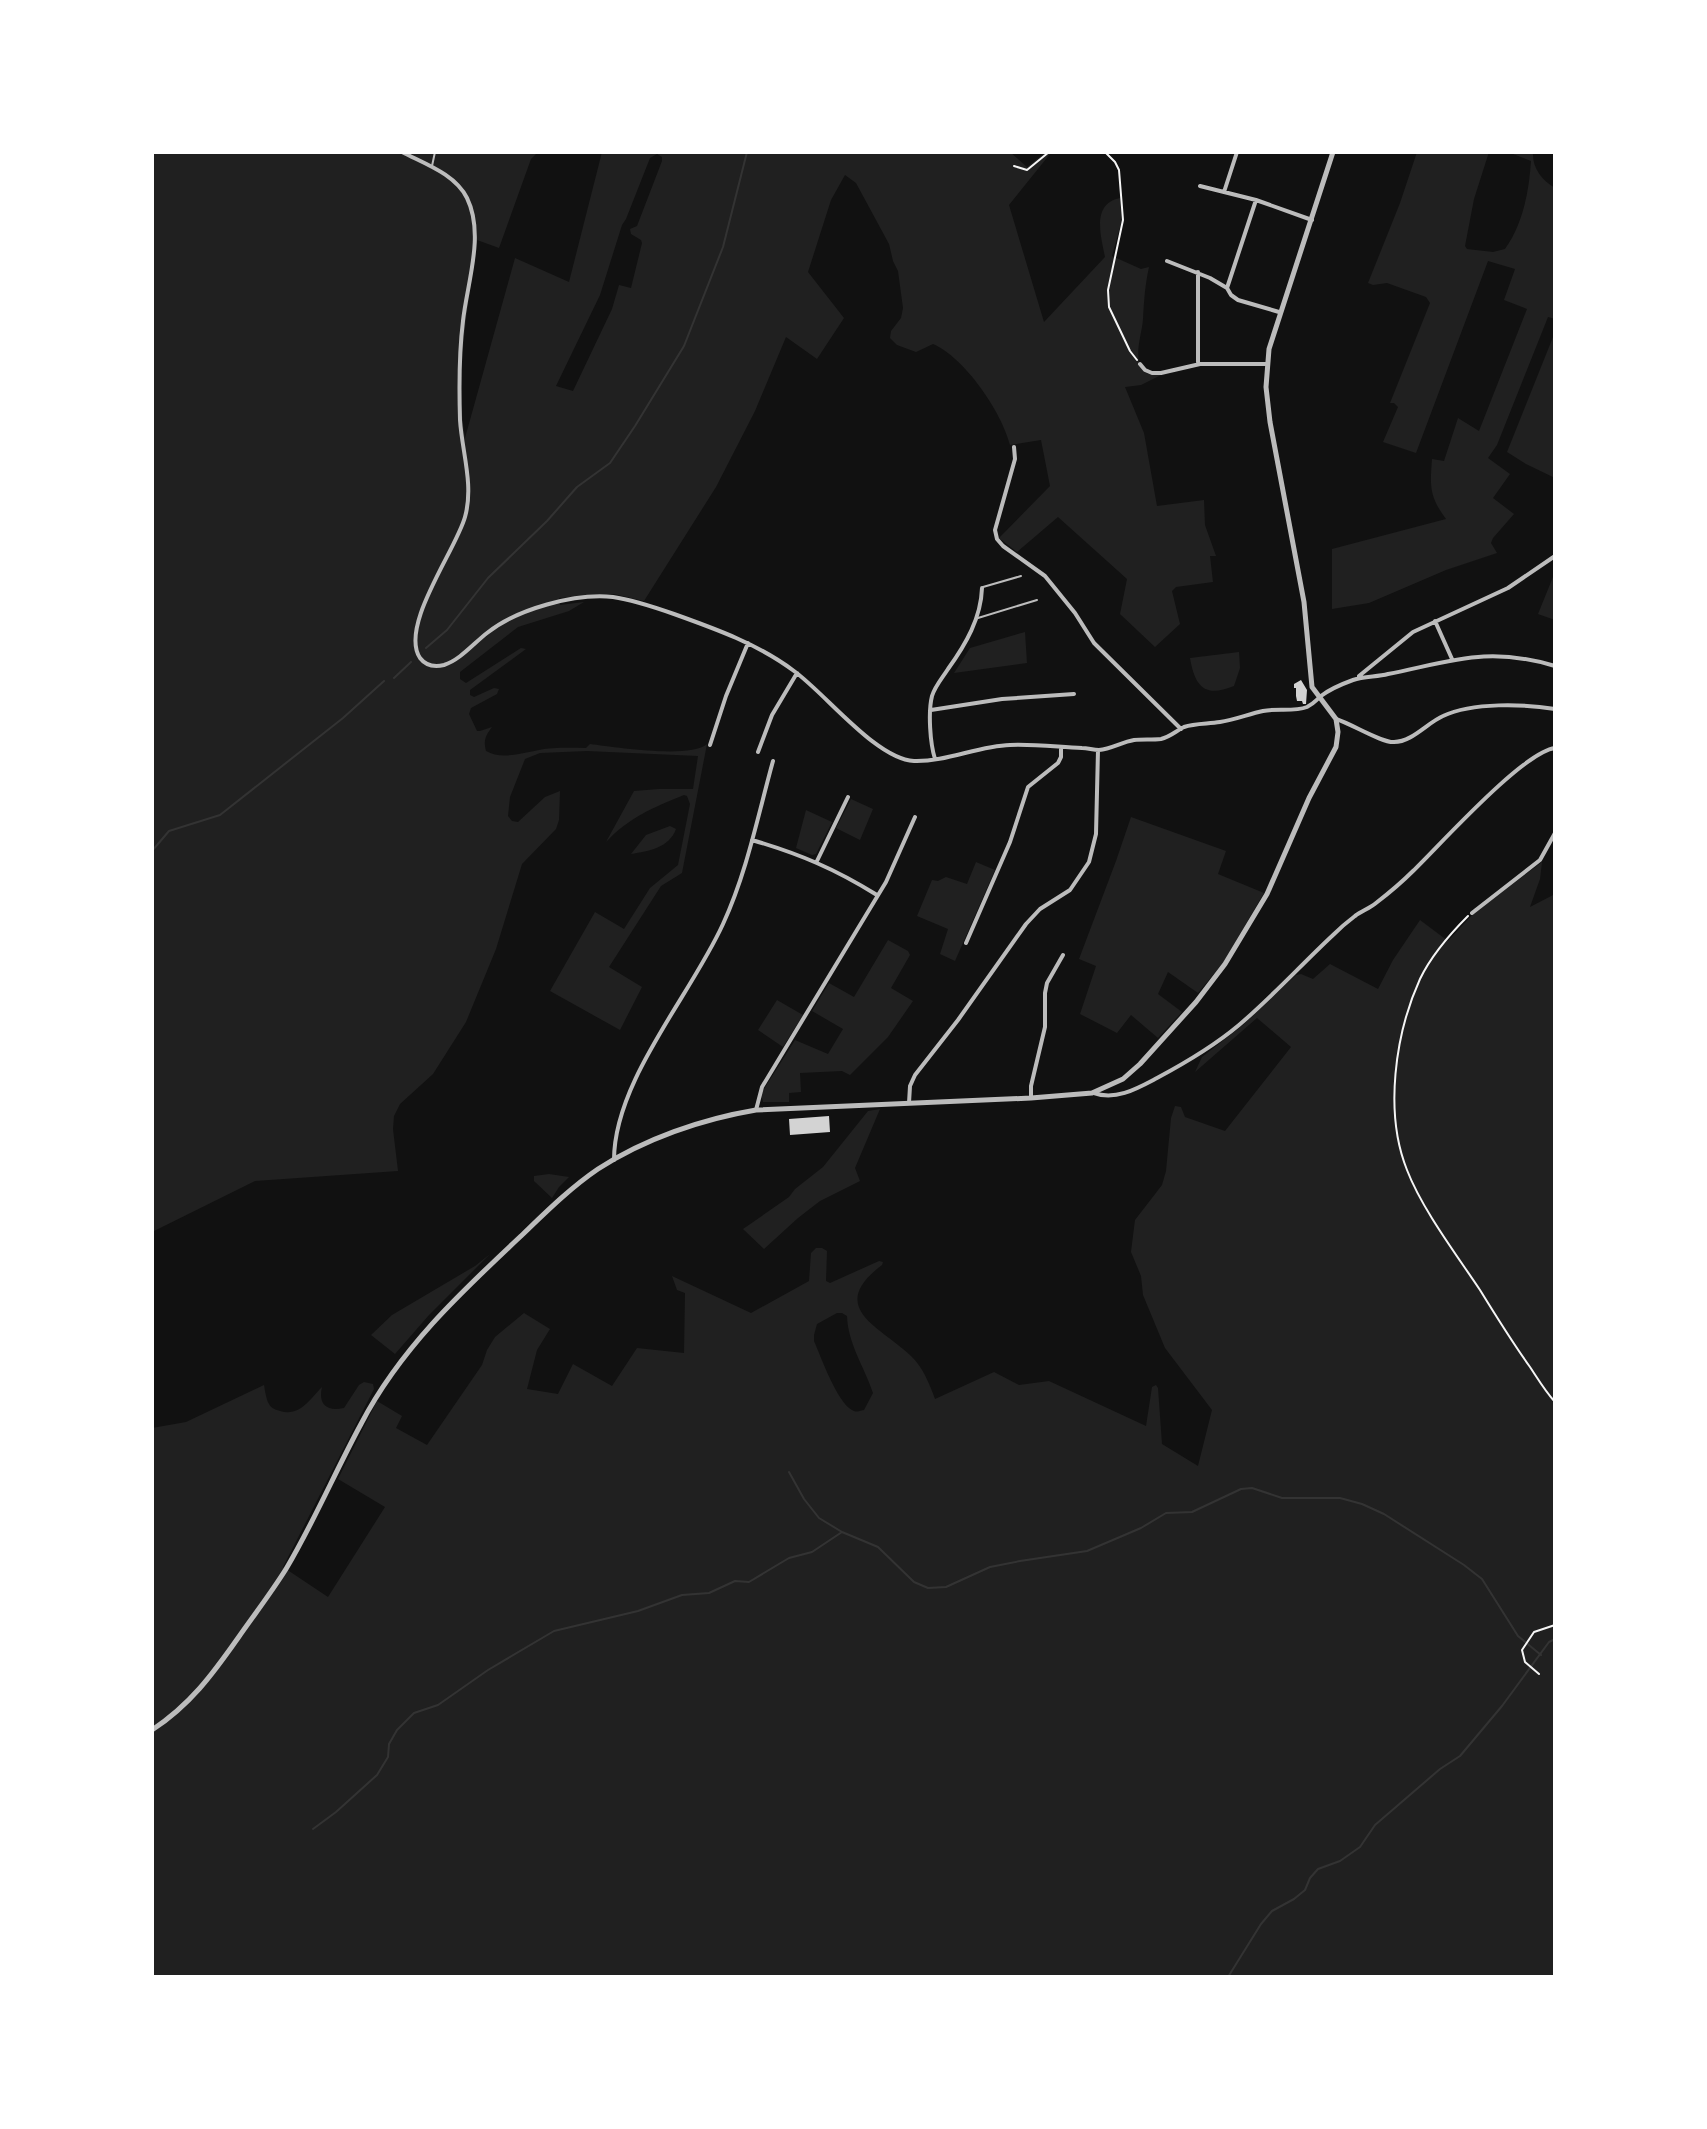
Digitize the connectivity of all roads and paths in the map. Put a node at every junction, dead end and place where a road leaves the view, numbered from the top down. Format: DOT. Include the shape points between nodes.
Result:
graph roads {
  1 [pos="402,152"];
  2 [pos="435,152"];
  3 [pos="1049,152"];
  4 [pos="1105,152"];
  5 [pos="1237,152"];
  6 [pos="1333,152"];
  7 [pos="1014,166"];
  8 [pos="431,167"];
  9 [pos="1200,186"];
  10 [pos="1224,192"];
  11 [pos="1256,200"];
  12 [pos="1312,220"];
  13 [pos="1167,261"];
  14 [pos="1198,272"];
  15 [pos="1227,288"];
  16 [pos="1279,312"];
  17 [pos="1140,364"];
  18 [pos="1200,364"];
  19 [pos="1266,364"];
  20 [pos="1014,447"];
  21 [pos="1555,556"];
  22 [pos="1021,576"];
  23 [pos="982,588"];
  24 [pos="1037,600"];
  25 [pos="977,618"];
  26 [pos="1435,621"];
  27 [pos="748,643"];
  28 [pos="1452,659"];
  29 [pos="1555,666"];
  30 [pos="797,673"];
  31 [pos="1357,678"];
  32 [pos="1074,694"];
  33 [pos="1319,698"];
  34 [pos="1555,709"];
  35 [pos="931,710"];
  36 [pos="1336,719"];
  37 [pos="1181,729"];
  38 [pos="710,745"];
  39 [pos="1061,747"];
  40 [pos="1555,748"];
  41 [pos="1098,750"];
  42 [pos="758,752"];
  43 [pos="935,759"];
  44 [pos="773,761"];
  45 [pos="848,797"];
  46 [pos="915,817"];
  47 [pos="1555,833"];
  48 [pos="751,839"];
  49 [pos="817,861"];
  50 [pos="877,895"];
  51 [pos="1472,913"];
  52 [pos="966,943"];
  53 [pos="1063,955"];
  54 [pos="1092,1093"];
  55 [pos="1031,1098"];
  56 [pos="909,1103"];
  57 [pos="756,1110"];
  58 [pos="614,1160"];
  59 [pos="1555,1402"];
  60 [pos="1555,1625"];
  61 [pos="1539,1674"];
  62 [pos="152,1730"];
  1 -- 8 [label="street"];
  2 -- 8 [label="lane"];
  3 -- 7 [label="path" via="1027,170"];
  4 -- 17 [label="path" via="1119,170 1123,220 1109,307"];
  5 -- 10 [label="street"];
  6 -- 12 [label="street"];
  8 -- 27 [label="street" via="459,185 473,224 461,345 461,422 469,491 466,516 427,596 417,632 420,658 426,664 446,665 520,613 593,597 634,602"];
  9 -- 10 [label="street"];
  10 -- 11 [label="street"];
  11 -- 12 [label="street"];
  11 -- 15 [label="street"];
  12 -- 16 [label="street"];
  13 -- 14 [label="street"];
  14 -- 15 [label="street"];
  14 -- 18 [label="street"];
  15 -- 16 [label="street" via="1238,300"];
  16 -- 19 [label="street"];
  17 -- 18 [label="street" via="1161,373"];
  18 -- 19 [label="street"];
  19 -- 33 [label="street" via="1270,422 1304,602 1310,679"];
  20 -- 37 [label="street" via="997,539 1045,576 1094,643"];
  21 -- 26 [label="street" via="1508,588"];
  22 -- 23 [label="lane"];
  23 -- 25 [label="street"];
  24 -- 25 [label="lane"];
  25 -- 35 [label="street" via="935,688"];
  26 -- 28 [label="street"];
  26 -- 31 [label="street" via="1413,632"];
  27 -- 30 [label="street"];
  27 -- 38 [label="street"];
  28 -- 29 [label="street" via="1495,655"];
  28 -- 31 [label="street"];
  30 -- 42 [label="street"];
  30 -- 43 [label="street" via="894,757"];
  31 -- 33 [label="street"];
  32 -- 35 [label="street"];
  33 -- 36 [label="street"];
  33 -- 37 [label="street" via="1303,708 1267,710"];
  34 -- 36 [label="street" via="1457,711 1399,742 1384,741"];
  35 -- 43 [label="street"];
  36 -- 54 [label="street" via="1336,747 1267,894 1225,964 1140,1064 1123,1079"];
  37 -- 41 [label="street" via="1163,739 1133,740"];
  39 -- 41 [label="street"];
  39 -- 43 [label="street" via="1008,745"];
  39 -- 52 [label="street" via="1058,763 1028,787"];
  40 -- 54 [label="street" via="1529,760 1410,874 1356,915 1223,1037 1138,1088 1113,1095"];
  41 -- 56 [label="street" via="1096,834 1089,862 1070,890 1026,924 915,1075"];
  44 -- 48 [label="street"];
  45 -- 49 [label="street"];
  46 -- 50 [label="street"];
  47 -- 51 [label="street" via="1540,860"];
  48 -- 49 [label="street"];
  48 -- 58 [label="street" via="720,932 627,1099"];
  49 -- 50 [label="street"];
  50 -- 57 [label="street" via="762,1087"];
  51 -- 59 [label="path" via="1434,957 1410,1006 1397,1069 1396,1136 1424,1203"];
  53 -- 55 [label="street" via="1047,983 1045,1027"];
  54 -- 55 [label="street"];
  55 -- 56 [label="street"];
  56 -- 57 [label="street"];
  57 -- 58 [label="street" via="693,1125"];
  58 -- 62 [label="street" via="554,1205 413,1345 378,1393 269,1595 200,1690"];
  60 -- 61 [label="path" via="1534,1632 1522,1650 1525,1662"];
}
